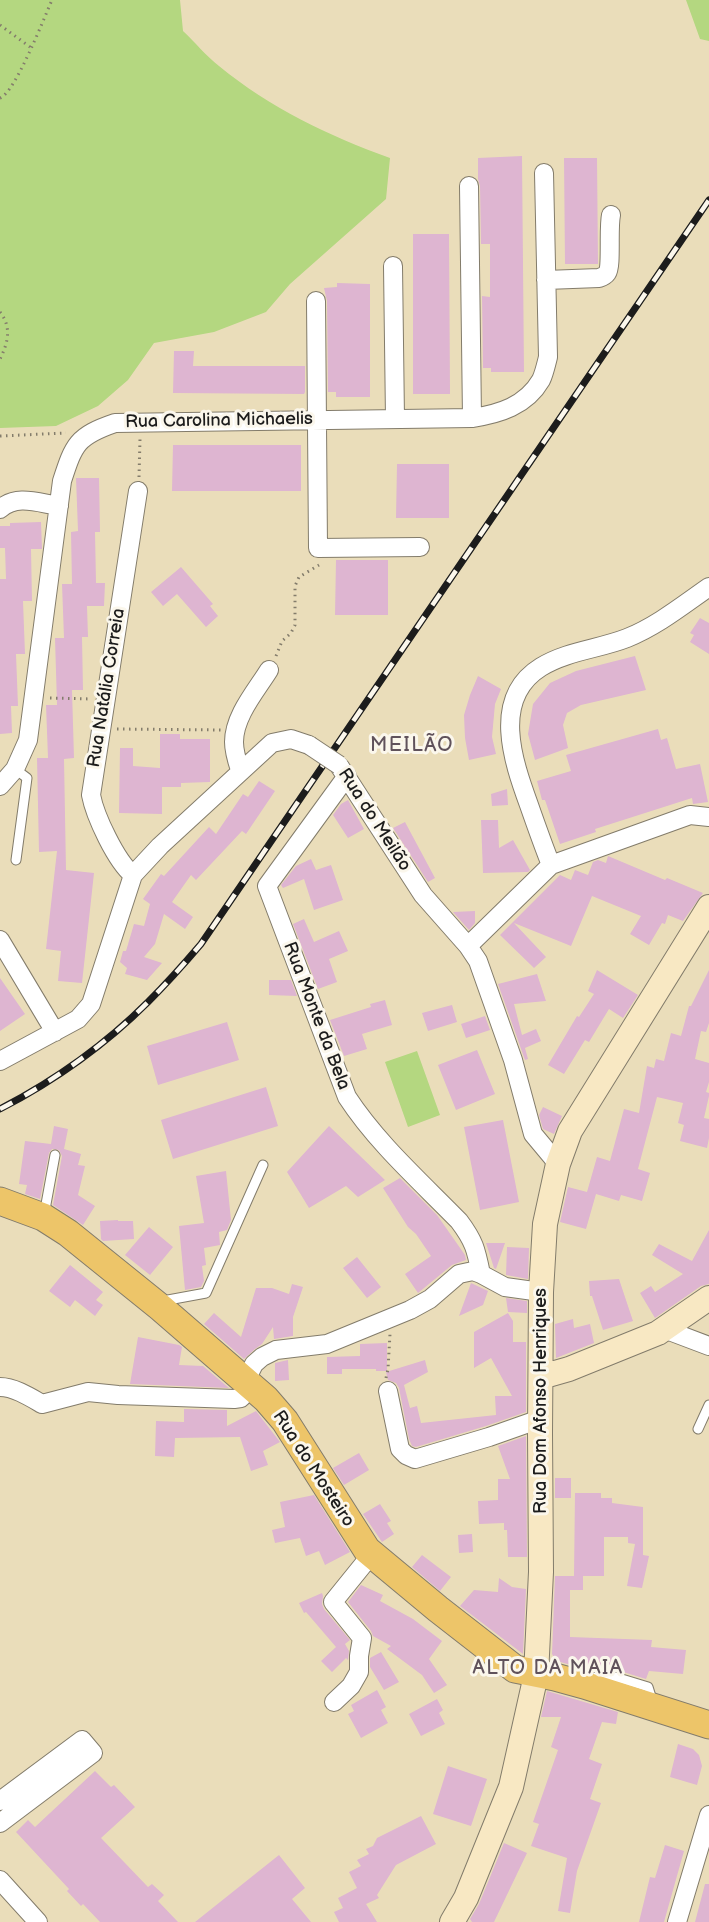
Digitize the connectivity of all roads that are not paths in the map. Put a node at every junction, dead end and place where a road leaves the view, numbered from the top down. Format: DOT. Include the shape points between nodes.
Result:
graph roads {
  1 [pos="544,174"];
  2 [pos="469,186"];
  3 [pos="611,215"];
  4 [pos="393,266"];
  5 [pos="546,280"];
  6 [pos="316,301"];
  7 [pos="395,418"];
  8 [pos="472,418"];
  9 [pos="317,419"];
  10 [pos="138,491"];
  11 [pos="59,506"];
  12 [pos="0,509"];
  13 [pos="420,547"];
  14 [pos="709,587"];
  15 [pos="269,670"];
  16 [pos="15,770"];
  17 [pos="240,770"];
  18 [pos="343,771"];
  19 [pos="0,786"];
  20 [pos="709,817"];
  21 [pos="16,860"];
  22 [pos="551,865"];
  23 [pos="133,875"];
  24 [pos="709,907"];
  25 [pos="0,940"];
  26 [pos="468,946"];
  27 [pos="55,1032"];
  28 [pos="0,1061"];
  29 [pos="55,1155"];
  30 [pos="558,1164"];
  31 [pos="263,1166"];
  32 [pos="0,1201"];
  33 [pos="43,1217"];
  34 [pos="481,1274"];
  35 [pos="541,1293"];
  36 [pos="709,1298"];
  37 [pos="161,1308"];
  38 [pos="664,1329"];
  39 [pos="709,1346"];
  40 [pos="541,1377"];
  41 [pos="249,1383"];
  42 [pos="0,1387"];
  43 [pos="388,1391"];
  44 [pos="709,1404"];
  45 [pos="540,1419"];
  46 [pos="698,1429"];
  47 [pos="371,1555"];
  48 [pos="536,1675"];
  49 [pos="334,1702"];
  50 [pos="709,1725"];
  51 [pos="0,1800"];
  52 [pos="709,1815"];
  53 [pos="0,1823"];
  54 [pos="0,1880"];
  55 [pos="458,1919"];
  56 [pos="38,1922"];
  57 [pos="677,1922"];
  1 -- 5 [label="street, Rua Carolina Michaelis"];
  2 -- 8 [label="street"];
  3 -- 5 [label="street" via="606,275"];
  4 -- 7 [label="street"];
  5 -- 8 [label="street, Rua Carolina Michaelis" via="548,357 542,379 529,396 510,408"];
  6 -- 9 [label="street"];
  7 -- 8 [label="street, Rua Carolina Michaelis"];
  7 -- 9 [label="street, Rua Carolina Michaelis"];
  9 -- 11 [label="street, Rua Carolina Michaelis" via="115,423 92,432 73,448"];
  9 -- 13 [label="street" via="318,548"];
  10 -- 23 [label="street, Rua Natália Correia" via="91,795 93,808 120,861"];
  11 -- 12 [label="street" via="15,500"];
  11 -- 16 [label="street, Rua Carolina Michaelis" via="28,740"];
  14 -- 22 [label="street" via="650,627 550,662 519,687 511,711 514,760"];
  15 -- 17 [label="street" via="243,711 236,730 235,753"];
  16 -- 19 [label="street, Rua Carolina Michaelis"];
  16 -- 21 [label="lane" via="27,778"];
  17 -- 18 [label="street, Rua do Meilão, bridge" via="272,743 291,739 309,745"];
  17 -- 23 [label="street, Rua do Meilão"];
  18 -- 26 [label="street, Rua do Meilão" via="423,895"];
  18 -- 34 [label="street, Rua Monte da Bela" via="267,886 347,1097 372,1130 469,1234"];
  20 -- 22 [label="street" via="690,814"];
  22 -- 26 [label="street"];
  23 -- 27 [label="street, Rua do Meilão" via="91,1004 78,1019"];
  24 -- 30 [label="main road, Rua Dom Afonso Henriques" via="570,1131"];
  25 -- 27 [label="street"];
  26 -- 30 [label="street, Rua do Meilão" via="478,961 513,1060 533,1134"];
  27 -- 28 [label="street, Rua do Meilão"];
  29 -- 33 [label="lane"];
  30 -- 35 [label="main road, Rua Dom Afonso Henriques" via="544,1224"];
  31 -- 37 [label="lane" via="206,1293 168,1300"];
  32 -- 33 [label="main road, Rua do Mosteiro"];
  33 -- 37 [label="main road, Rua do Mosteiro"];
  34 -- 35 [label="street" via="505,1287"];
  34 -- 41 [label="street" via="459,1274 410,1310 327,1344 276,1350 254,1364"];
  35 -- 40 [label="main road, Rua Dom Afonso Henriques"];
  36 -- 38 [label="main road"];
  37 -- 41 [label="main road, Rua do Mosteiro"];
  38 -- 39 [label="street"];
  38 -- 40 [label="main road"];
  40 -- 45 [label="main road, Rua Dom Afonso Henriques"];
  41 -- 42 [label="street" via="241,1398 234,1399 88,1392 42,1404"];
  41 -- 47 [label="main road, Rua do Mosteiro" via="285,1421"];
  43 -- 45 [label="street" via="400,1449 415,1459"];
  44 -- 46 [label="lane"];
  45 -- 48 [label="main road, Rua Dom Afonso Henriques" via="541,1572"];
  47 -- 48 [label="main road, Rua do Mosteiro" via="515,1669"];
  47 -- 49 [label="street" via="333,1602 362,1638 359,1672"];
  48 -- 50 [label="main road, Rua do Mosteiro" via="584,1685"];
  48 -- 55 [label="main road, Rua Dom Afonso Henriques" via="510,1786"];
  51 -- 53 [label="street" via="82,1740 93,1753"];
  52 -- 57 [label="street"];
  54 -- 56 [label="street"];
}
